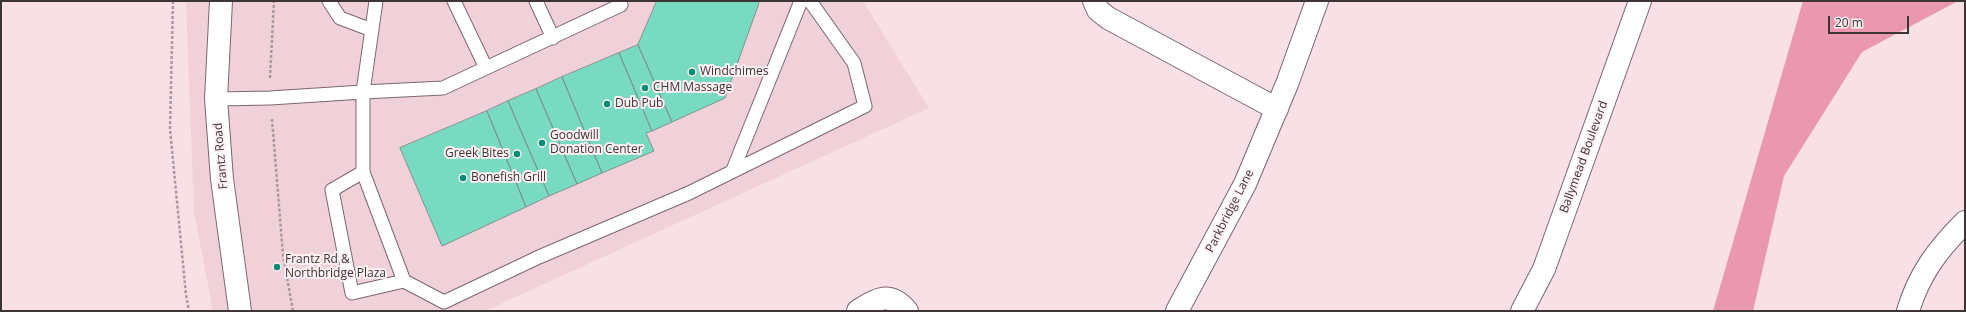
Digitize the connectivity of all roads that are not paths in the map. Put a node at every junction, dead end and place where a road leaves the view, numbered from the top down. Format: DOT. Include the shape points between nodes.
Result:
graph roads {
  1 [pos="221,1"];
  2 [pos="329,1"];
  3 [pos="376,1"];
  4 [pos="454,1"];
  5 [pos="536,1"];
  6 [pos="619,1"];
  7 [pos="801,1"];
  8 [pos="810,1"];
  9 [pos="1094,1"];
  10 [pos="1317,1"];
  11 [pos="1640,1"];
  12 [pos="372,30"];
  13 [pos="552,38"];
  14 [pos="486,68"];
  15 [pos="363,92"];
  16 [pos="216,99"];
  17 [pos="1277,108"];
  18 [pos="734,170"];
  19 [pos="363,172"];
  20 [pos="1965,222"];
  21 [pos="404,281"];
  22 [pos="240,311"];
  23 [pos="858,311"];
  24 [pos="907,311"];
  25 [pos="1178,311"];
  26 [pos="1522,311"];
  27 [pos="1908,311"];
  1 -- 16 [label="street, Frantz Road"];
  2 -- 12 [label="lane" via="340,18"];
  3 -- 12 [label="lane"];
  4 -- 14 [label="lane"];
  5 -- 13 [label="lane"];
  6 -- 13 [label="lane" via="621,5"];
  7 -- 18 [label="lane"];
  8 -- 18 [label="lane" via="854,63 865,106"];
  9 -- 17 [label="street" via="1098,10 1108,18"];
  10 -- 17 [label="street, Parkbridge Lane"];
  11 -- 26 [label="street, Ballymead Boulevard" via="1544,269"];
  12 -- 15 [label="lane"];
  13 -- 14 [label="lane"];
  14 -- 15 [label="lane" via="443,88"];
  15 -- 16 [label="lane"];
  15 -- 19 [label="lane"];
  16 -- 22 [label="street, Frantz Road" via="222,179"];
  17 -- 25 [label="street, Parkbridge Lane" via="1245,184"];
  18 -- 21 [label="lane" via="689,193 538,257 444,302"];
  19 -- 21 [label="lane"];
  19 -- 21 [label="lane" via="332,190 352,293"];
  20 -- 27 [label="street" via="1942,245 1926,268"];
  23 -- 24 [label="street" via="876,299 888,298 898,302"];
}
